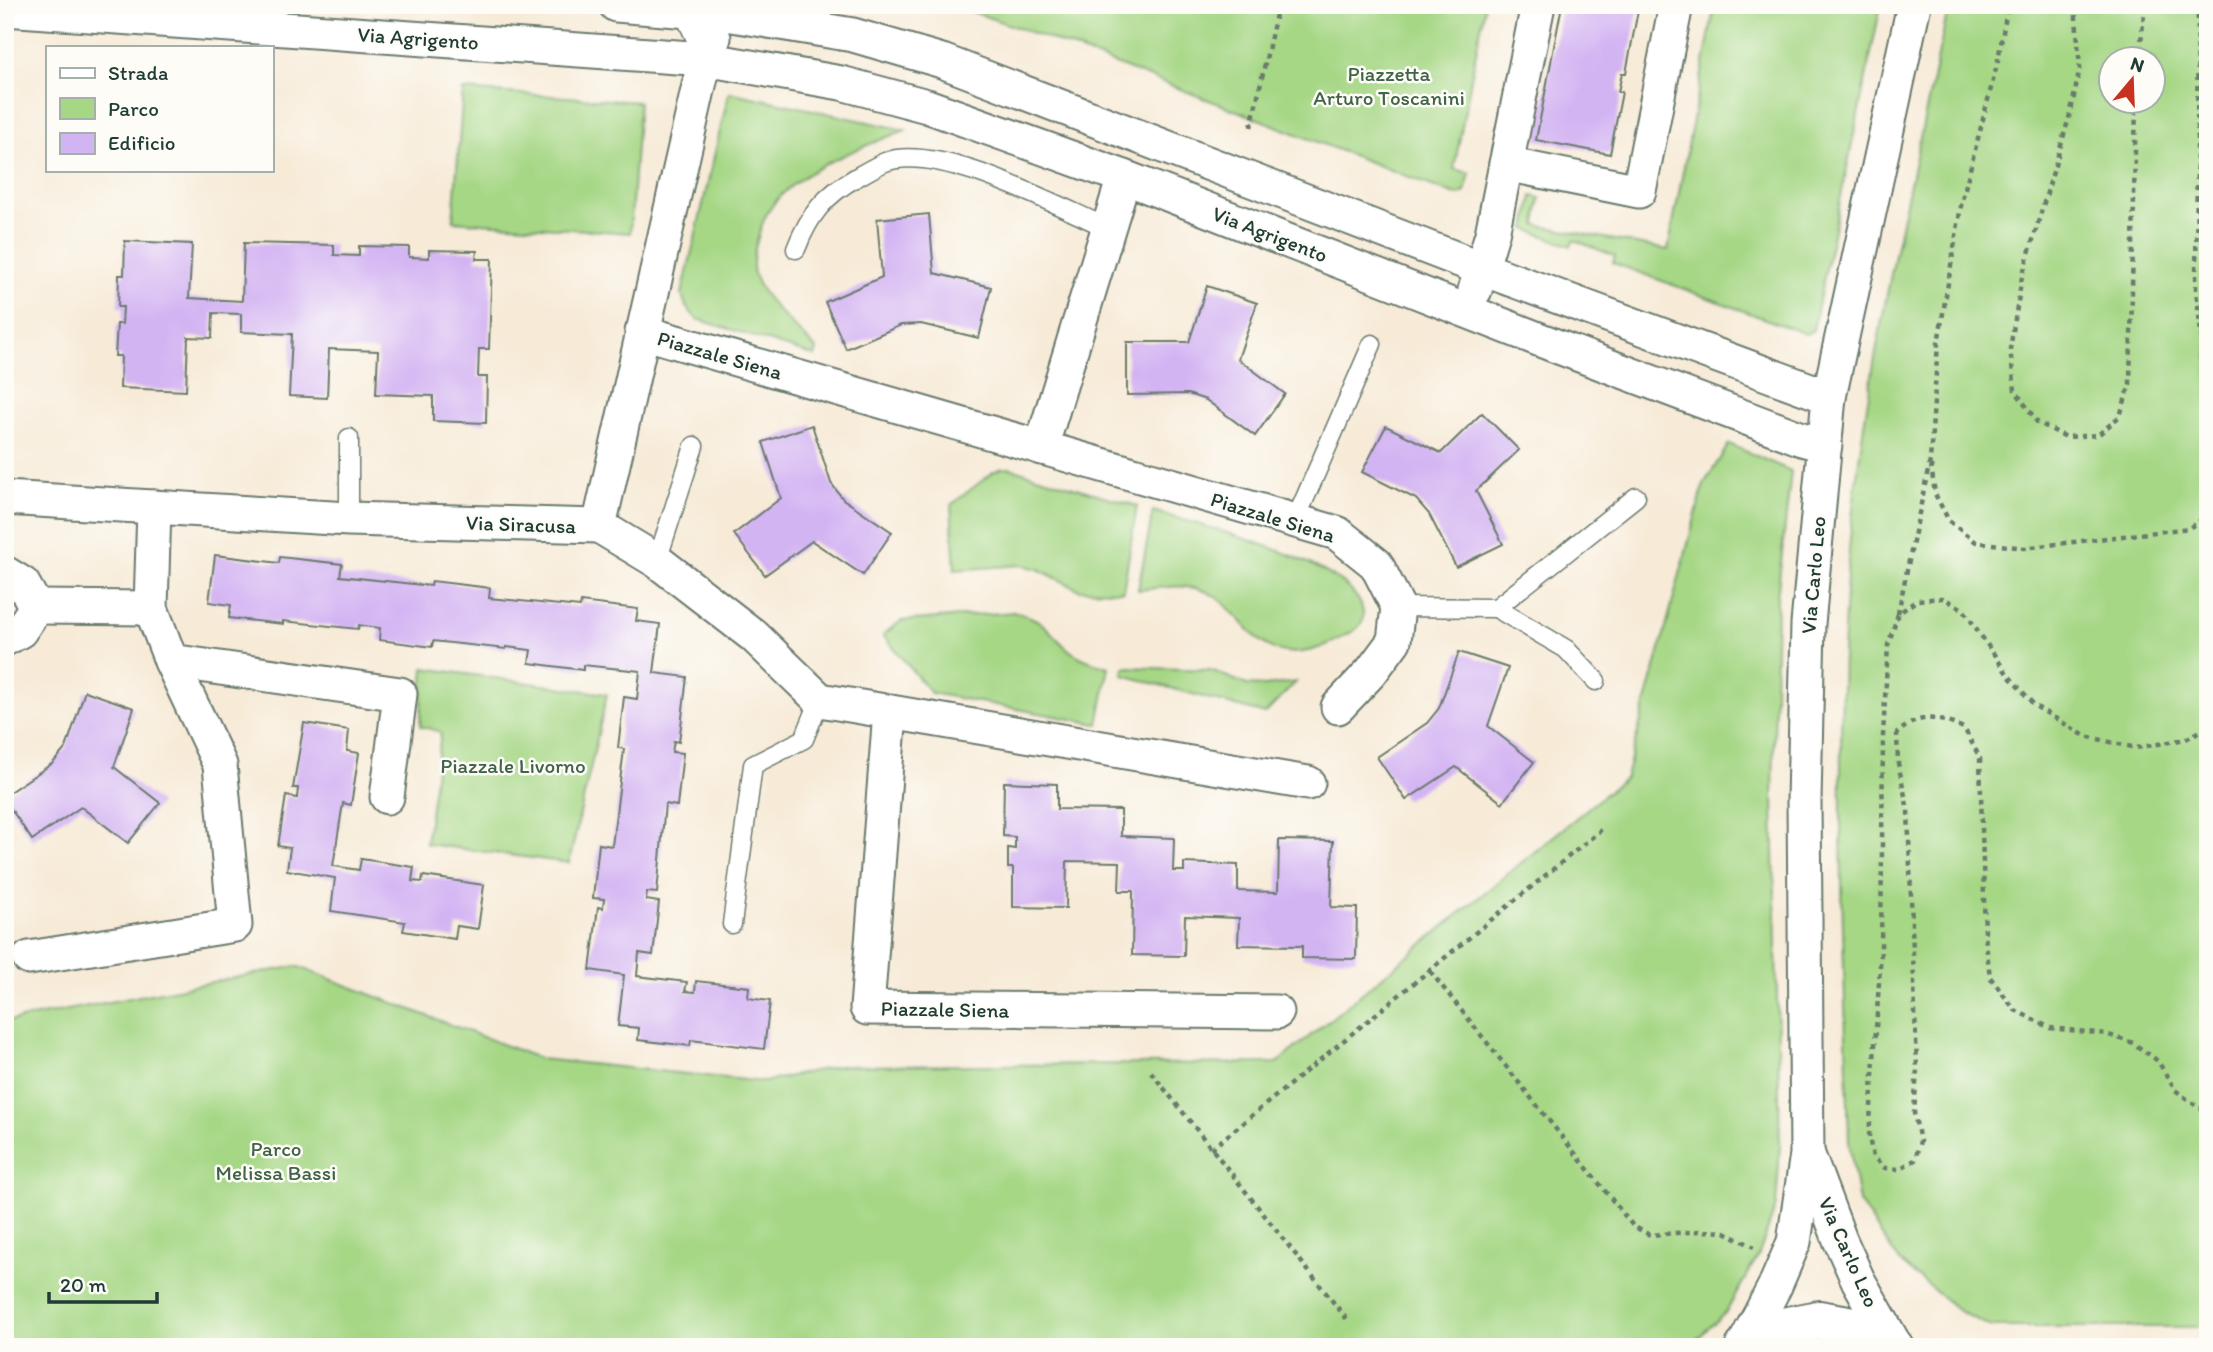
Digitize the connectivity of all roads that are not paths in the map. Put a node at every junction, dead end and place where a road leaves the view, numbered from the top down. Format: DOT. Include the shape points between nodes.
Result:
graph roads {
  1 [pos="616,5"];
  2 [pos="1538,5"];
  3 [pos="1676,5"];
  4 [pos="1914,5"];
  5 [pos="680,8"];
  6 [pos="733,8"];
  7 [pos="5,9"];
  8 [pos="705,59"];
  9 [pos="1506,164"];
  10 [pos="1124,177"];
  11 [pos="1108,228"];
  12 [pos="796,249"];
  13 [pos="1483,269"];
  14 [pos="1468,312"];
  15 [pos="642,332"];
  16 [pos="1371,344"];
  17 [pos="1829,397"];
  18 [pos="349,438"];
  19 [pos="1825,445"];
  20 [pos="694,446"];
  21 [pos="1041,448"];
  22 [pos="1636,497"];
  23 [pos="5,498"];
  24 [pos="154,507"];
  25 [pos="349,519"];
  26 [pos="1295,521"];
  27 [pos="599,526"];
  28 [pos="657,561"];
  29 [pos="5,573"];
  30 [pos="36,607"];
  31 [pos="1398,607"];
  32 [pos="151,608"];
  33 [pos="1496,608"];
  34 [pos="5,639"];
  35 [pos="170,661"];
  36 [pos="1596,681"];
  37 [pos="820,700"];
  38 [pos="1338,707"];
  39 [pos="890,712"];
  40 [pos="1308,783"];
  41 [pos="387,797"];
  42 [pos="732,924"];
  43 [pos="29,958"];
  44 [pos="1277,1012"];
  45 [pos="1807,1154"];
  46 [pos="1744,1347"];
  47 [pos="1895,1347"];
  1 -- 5 [label="street"];
  2 -- 9 [label="street"];
  3 -- 9 [label="street" via="1639,191"];
  4 -- 17 [label="street, Via Carlo Leo"];
  5 -- 6 [label="street"];
  5 -- 8 [label="lane"];
  6 -- 8 [label="street"];
  6 -- 13 [label="street" via="942,61"];
  7 -- 8 [label="street, Via Agrigento"];
  8 -- 10 [label="street, Via Agrigento" via="841,83 927,106"];
  8 -- 15 [label="street, Via Siracusa"];
  9 -- 13 [label="street"];
  10 -- 11 [label="street"];
  10 -- 14 [label="street, Via Agrigento"];
  11 -- 12 [label="lane" via="977,171 930,158 909,159 887,161 835,189 806,224"];
  11 -- 21 [label="street"];
  13 -- 14 [label="street"];
  13 -- 17 [label="street"];
  14 -- 19 [label="street, Via Agrigento"];
  15 -- 21 [label="street, Piazzale Siena"];
  15 -- 27 [label="street, Via Siracusa"];
  16 -- 26 [label="lane"];
  17 -- 19 [label="street, Via Carlo Leo"];
  18 -- 25 [label="lane"];
  19 -- 45 [label="street, Via Carlo Leo" via="1808,637 1804,800"];
  20 -- 28 [label="lane"];
  21 -- 26 [label="street, Piazzale Siena"];
  22 -- 33 [label="lane"];
  23 -- 24 [label="street, Via Siracusa"];
  24 -- 25 [label="street, Via Siracusa"];
  24 -- 32 [label="street"];
  25 -- 27 [label="street, Via Siracusa"];
  26 -- 31 [label="street, Piazzale Siena" via="1337,533 1376,564"];
  27 -- 28 [label="street"];
  28 -- 37 [label="street" via="754,636"];
  29 -- 30 [label="street" via="23,584"];
  30 -- 32 [label="street"];
  30 -- 34 [label="street" via="20,631"];
  31 -- 33 [label="lane"];
  31 -- 38 [label="street" via="1394,641"];
  32 -- 35 [label="street"];
  33 -- 36 [label="lane" via="1566,649"];
  35 -- 41 [label="street" via="400,694"];
  35 -- 43 [label="street" via="220,765 235,925"];
  37 -- 39 [label="street"];
  37 -- 42 [label="lane" via="804,739 753,765"];
  39 -- 40 [label="street"];
  39 -- 44 [label="street, Piazzale Siena" via="867,1008"];
  45 -- 46 [label="street, Via Carlo Leo" via="1794,1242"];
  45 -- 47 [label="street, Via Carlo Leo" via="1858,1280"];
  46 -- 47 [label="main road" via="1778,1328 1819,1320 1860,1327"];
}
